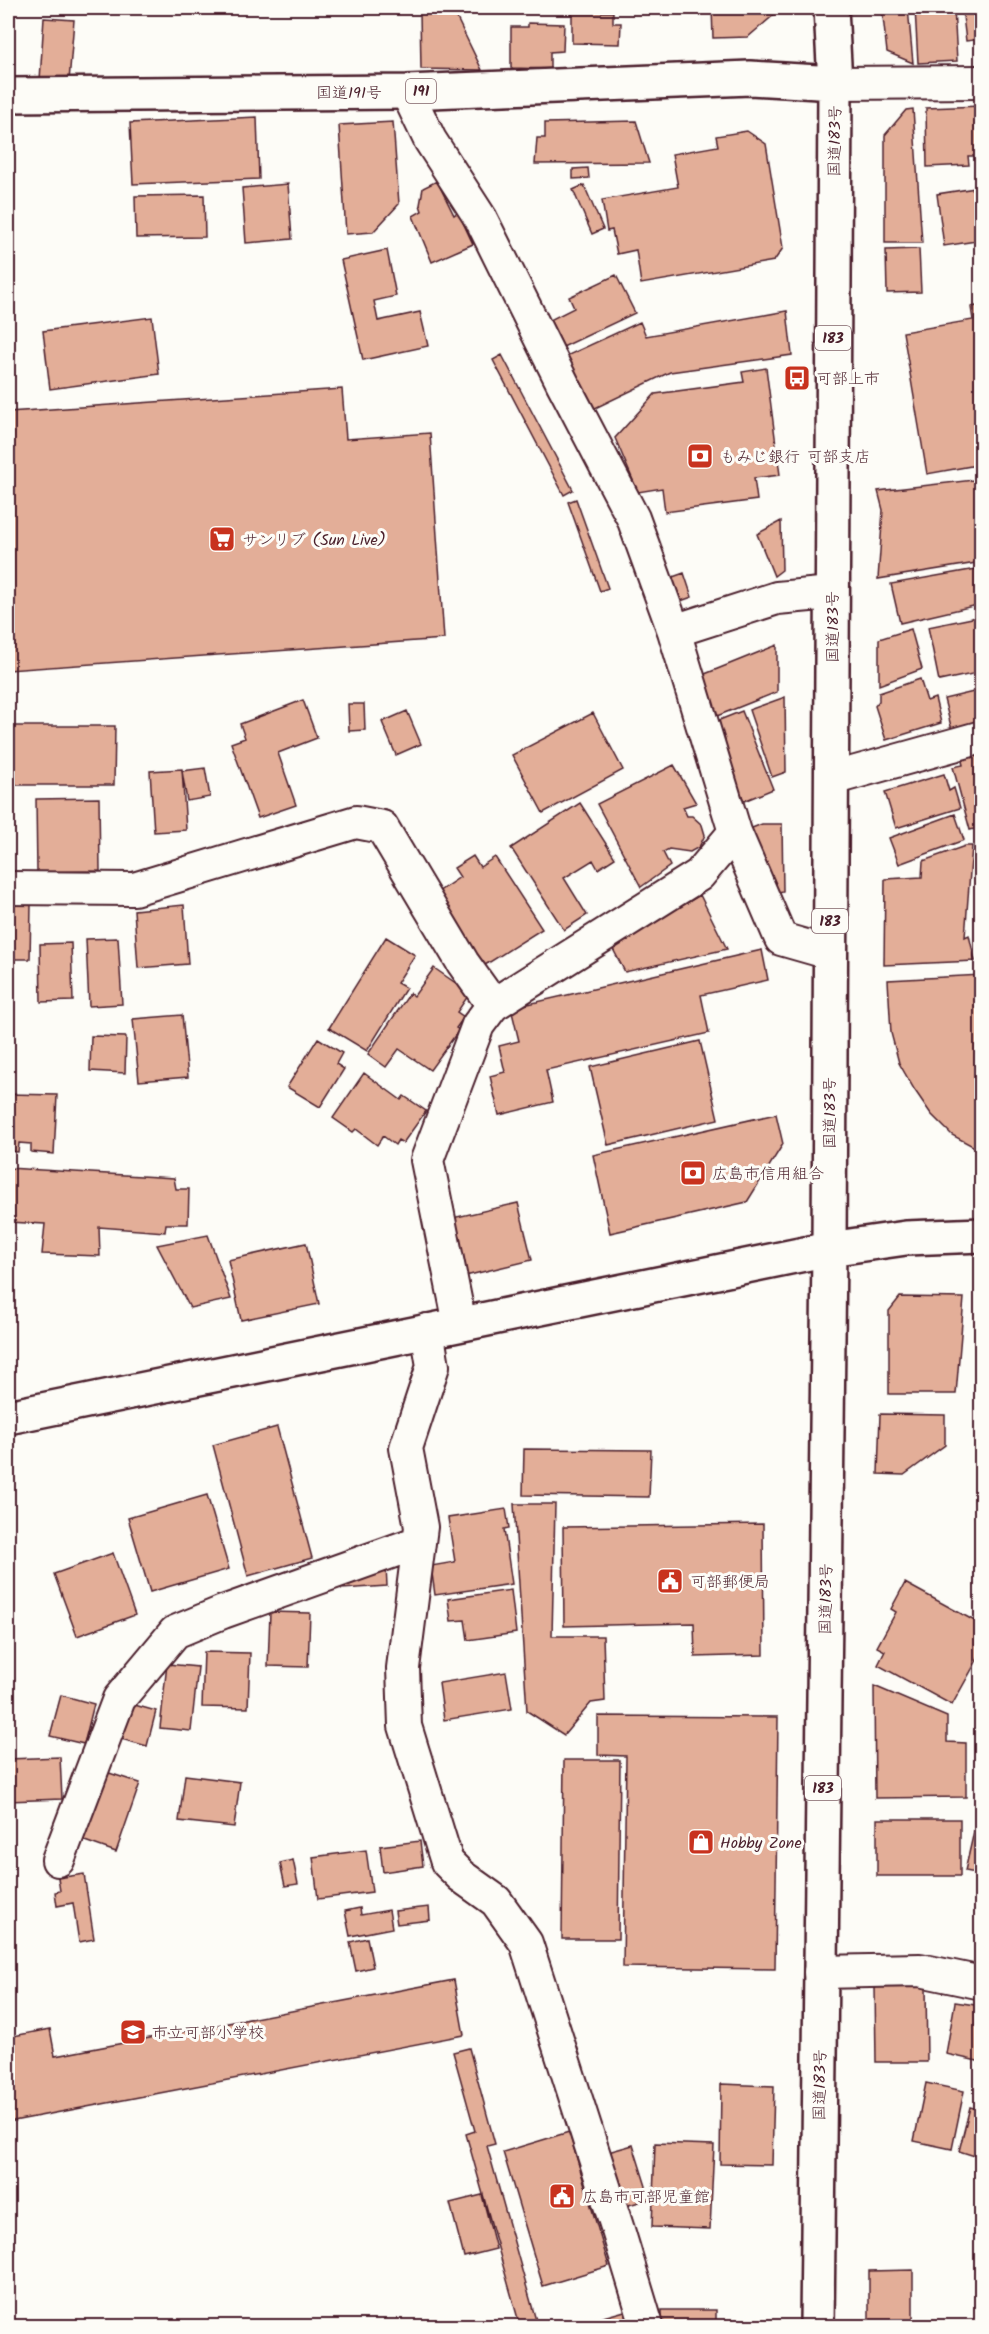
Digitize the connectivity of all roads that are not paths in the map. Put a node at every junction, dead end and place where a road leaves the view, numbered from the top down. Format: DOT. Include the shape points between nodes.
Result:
graph roads {
  1 [pos="831,8"];
  2 [pos="981,82"];
  3 [pos="835,83"];
  4 [pos="407,92"];
  5 [pos="8,95"];
  6 [pos="832,593"];
  7 [pos="674,631"];
  8 [pos="981,737"];
  9 [pos="831,779"];
  10 [pos="735,832"];
  11 [pos="8,888"];
  12 [pos="830,953"];
  13 [pos="493,1005"];
  14 [pos="981,1235"];
  15 [pos="829,1249"];
  16 [pos="460,1323"];
  17 [pos="427,1330"];
  18 [pos="8,1417"];
  19 [pos="419,1542"];
  20 [pos="58,1860"];
  21 [pos="820,1972"];
  22 [pos="981,1983"];
  23 [pos="647,2326"];
  24 [pos="817,2326"];
  1 -- 3 [label="main road, 国道183号 / 183"];
  2 -- 3 [label="street"];
  3 -- 4 [label="main road, 国道191号 / 191" via="750,78"];
  3 -- 6 [label="main road, 国道183号 / 183"];
  4 -- 5 [label="main road, 国道191号 / 191"];
  4 -- 7 [label="street" via="430,140 482,219 633,518"];
  6 -- 7 [label="street" via="777,598"];
  6 -- 9 [label="main road, 国道183号 / 183"];
  7 -- 10 [label="street"];
  8 -- 9 [label="street"];
  9 -- 12 [label="main road, 国道183号 / 183"];
  10 -- 12 [label="street" via="781,939"];
  10 -- 13 [label="street" via="699,875"];
  11 -- 13 [label="street" via="134,888 356,822 382,827 463,963"];
  12 -- 15 [label="main road, 国道183号 / 183"];
  13 -- 16 [label="street" via="478,1025 427,1160"];
  14 -- 15 [label="main road" via="906,1238"];
  15 -- 16 [label="main road"];
  15 -- 21 [label="main road, 国道183号 / 183"];
  16 -- 17 [label="main road"];
  17 -- 18 [label="main road"];
  17 -- 19 [label="street" via="433,1366 406,1448 421,1527"];
  19 -- 20 [label="street" via="175,1632 118,1699"];
  19 -- 23 [label="street" via="403,1668 405,1726 447,1862 496,1900 526,1943"];
  21 -- 22 [label="street" via="920,1970"];
  21 -- 24 [label="main road, 国道183号 / 183"];
}
